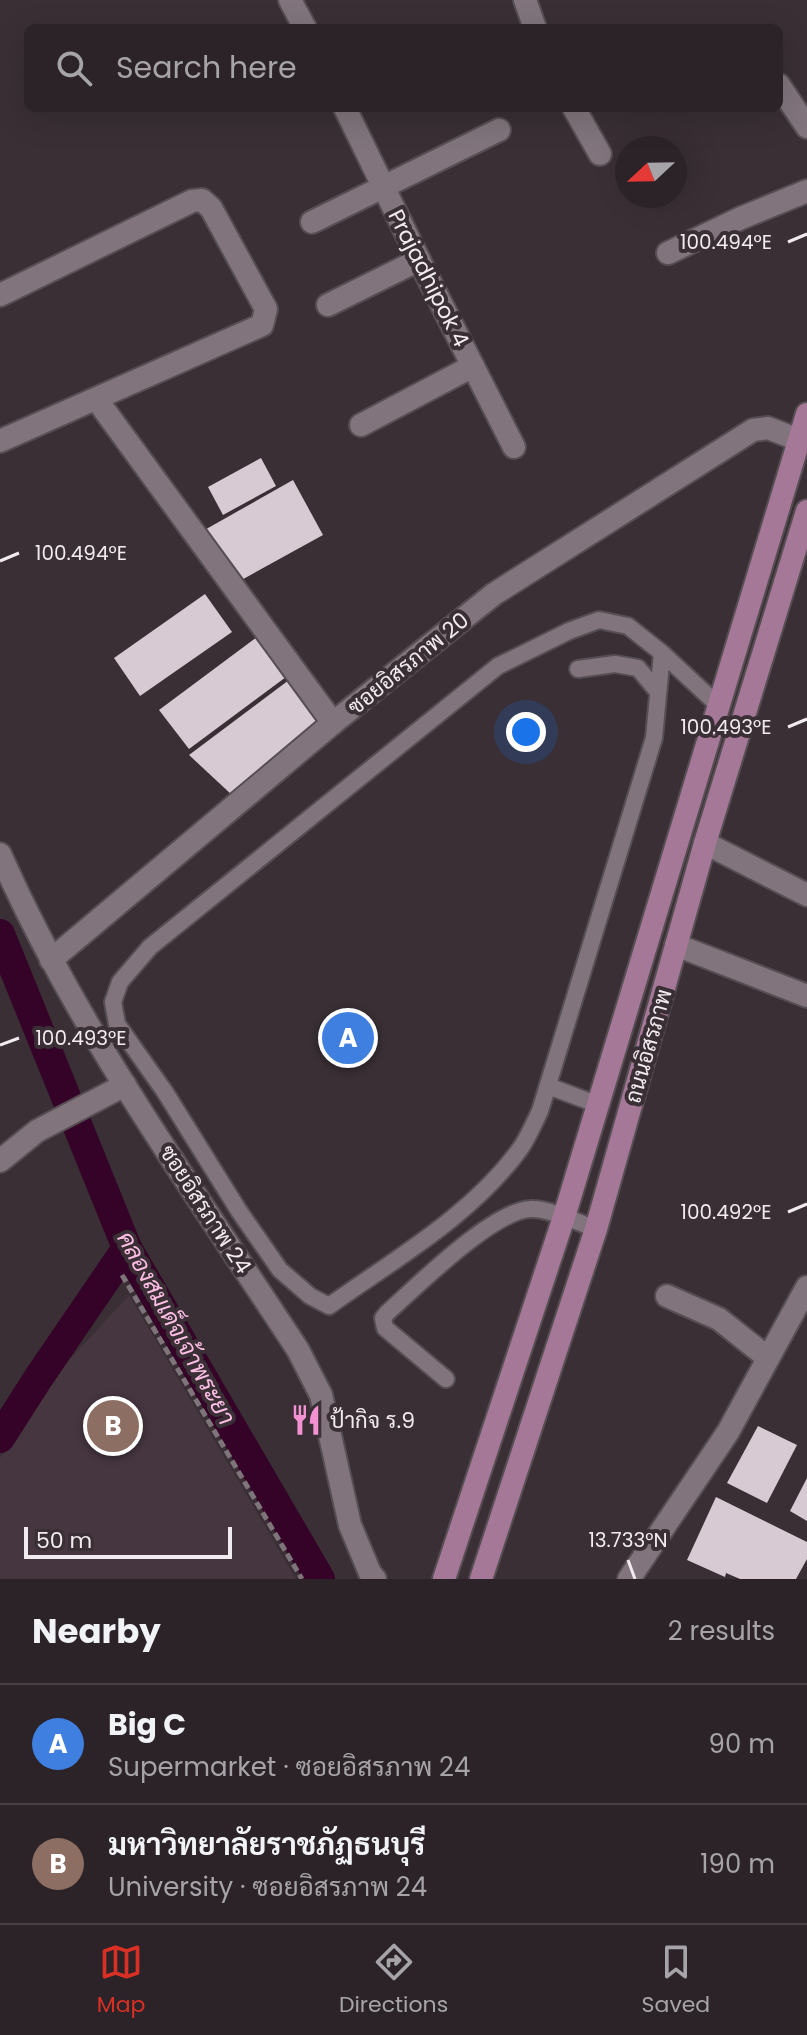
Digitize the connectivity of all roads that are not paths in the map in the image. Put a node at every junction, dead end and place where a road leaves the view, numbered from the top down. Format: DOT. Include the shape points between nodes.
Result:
graph roads {
  1 [pos="290,0"];
  2 [pos="525,0"];
  3 [pos="303,24"];
  4 [pos="534,24"];
  5 [pos="783,91"];
  6 [pos="347,112"];
  7 [pos="576,112"];
  8 [pos="807,127"];
  9 [pos="499,130"];
  10 [pos="600,154"];
  11 [pos="383,186"];
  12 [pos="807,191"];
  13 [pos="312,222"];
  14 [pos="668,253"];
  15 [pos="419,260"];
  16 [pos="0,295"];
  17 [pos="328,305"];
  18 [pos="473,366"];
  19 [pos="97,400"];
  20 [pos="807,414"];
  21 [pos="361,425"];
  22 [pos="799,440"];
  23 [pos="0,441"];
  24 [pos="514,447"];
  25 [pos="807,511"];
  26 [pos="662,653"];
  27 [pos="578,669"];
  28 [pos="658,692"];
  29 [pos="720,707"];
  30 [pos="333,723"];
  31 [pos="705,843"];
  32 [pos="0,854"];
  33 [pos="807,895"];
  34 [pos="676,945"];
  35 [pos="51,960"];
  36 [pos="807,996"];
  37 [pos="125,1085"];
  38 [pos="548,1086"];
  39 [pos="599,1105"];
  40 [pos="2,1153"];
  41 [pos="564,1217"];
  42 [pos="596,1229"];
  43 [pos="807,1287"];
  44 [pos="667,1296"];
  45 [pos="768,1358"];
  46 [pos="446,1379"];
  47 [pos="375,1579"];
  48 [pos="444,1579"];
  49 [pos="481,1579"];
  50 [pos="629,1579"];
  1 -- 3 [label="street"];
  2 -- 4 [label="street"];
  5 -- 8 [label="street"];
  6 -- 11 [label="street, Prajadhipok 4"];
  7 -- 10 [label="street"];
  9 -- 11 [label="street"];
  11 -- 13 [label="street"];
  11 -- 15 [label="street, Prajadhipok 4"];
  12 -- 14 [label="street"];
  15 -- 17 [label="street"];
  15 -- 18 [label="street, Prajadhipok 4"];
  16 -- 19 [label="street" via="192,201 202,200 211,208 266,309 262,325"];
  18 -- 21 [label="street"];
  18 -- 24 [label="street, Prajadhipok 4"];
  19 -- 23 [label="street"];
  19 -- 30 [label="street"];
  20 -- 22 [label="main road"];
  22 -- 29 [label="main road"];
  22 -- 30 [label="street, ซอยอิสรภาพ 20" via="768,428 753,430 494,594"];
  25 -- 31 [label="main road, ถนนอิสรภาพ"];
  26 -- 28 [label="lane"];
  26 -- 29 [label="lane"];
  26 -- 38 [label="lane" via="628,626 599,620 498,666 150,947 120,982 113,1002 117,1024 280,1270 329,1306 494,1181 522,1147"];
  27 -- 28 [label="lane" via="615,664 638,668"];
  28 -- 38 [label="lane" via="654,738"];
  29 -- 39 [label="main road"];
  30 -- 35 [label="street, ซอยอิสรภาพ 20"];
  31 -- 33 [label="street"];
  31 -- 34 [label="main road, ถนนอิสรภาพ"];
  32 -- 35 [label="street, ซอยอิสรภาพ 24"];
  34 -- 36 [label="street"];
  34 -- 42 [label="main road, ถนนอิสรภาพ"];
  35 -- 37 [label="street, ซอยอิสรภาพ 24"];
  37 -- 40 [label="street"];
  37 -- 47 [label="street, ซอยอิสรภาพ 24" via="298,1350 321,1395 350,1525"];
  38 -- 39 [label="lane"];
  39 -- 41 [label="main road"];
  41 -- 42 [label="lane"];
  41 -- 46 [label="lane" via="530,1209 496,1222 383,1318 385,1328"];
  41 -- 48 [label="main road"];
  42 -- 49 [label="main road, ถนนอิสรภาพ"];
  43 -- 45 [label="street"];
  44 -- 45 [label="street" via="719,1319"];
  45 -- 50 [label="street" via="728,1432"];
}
